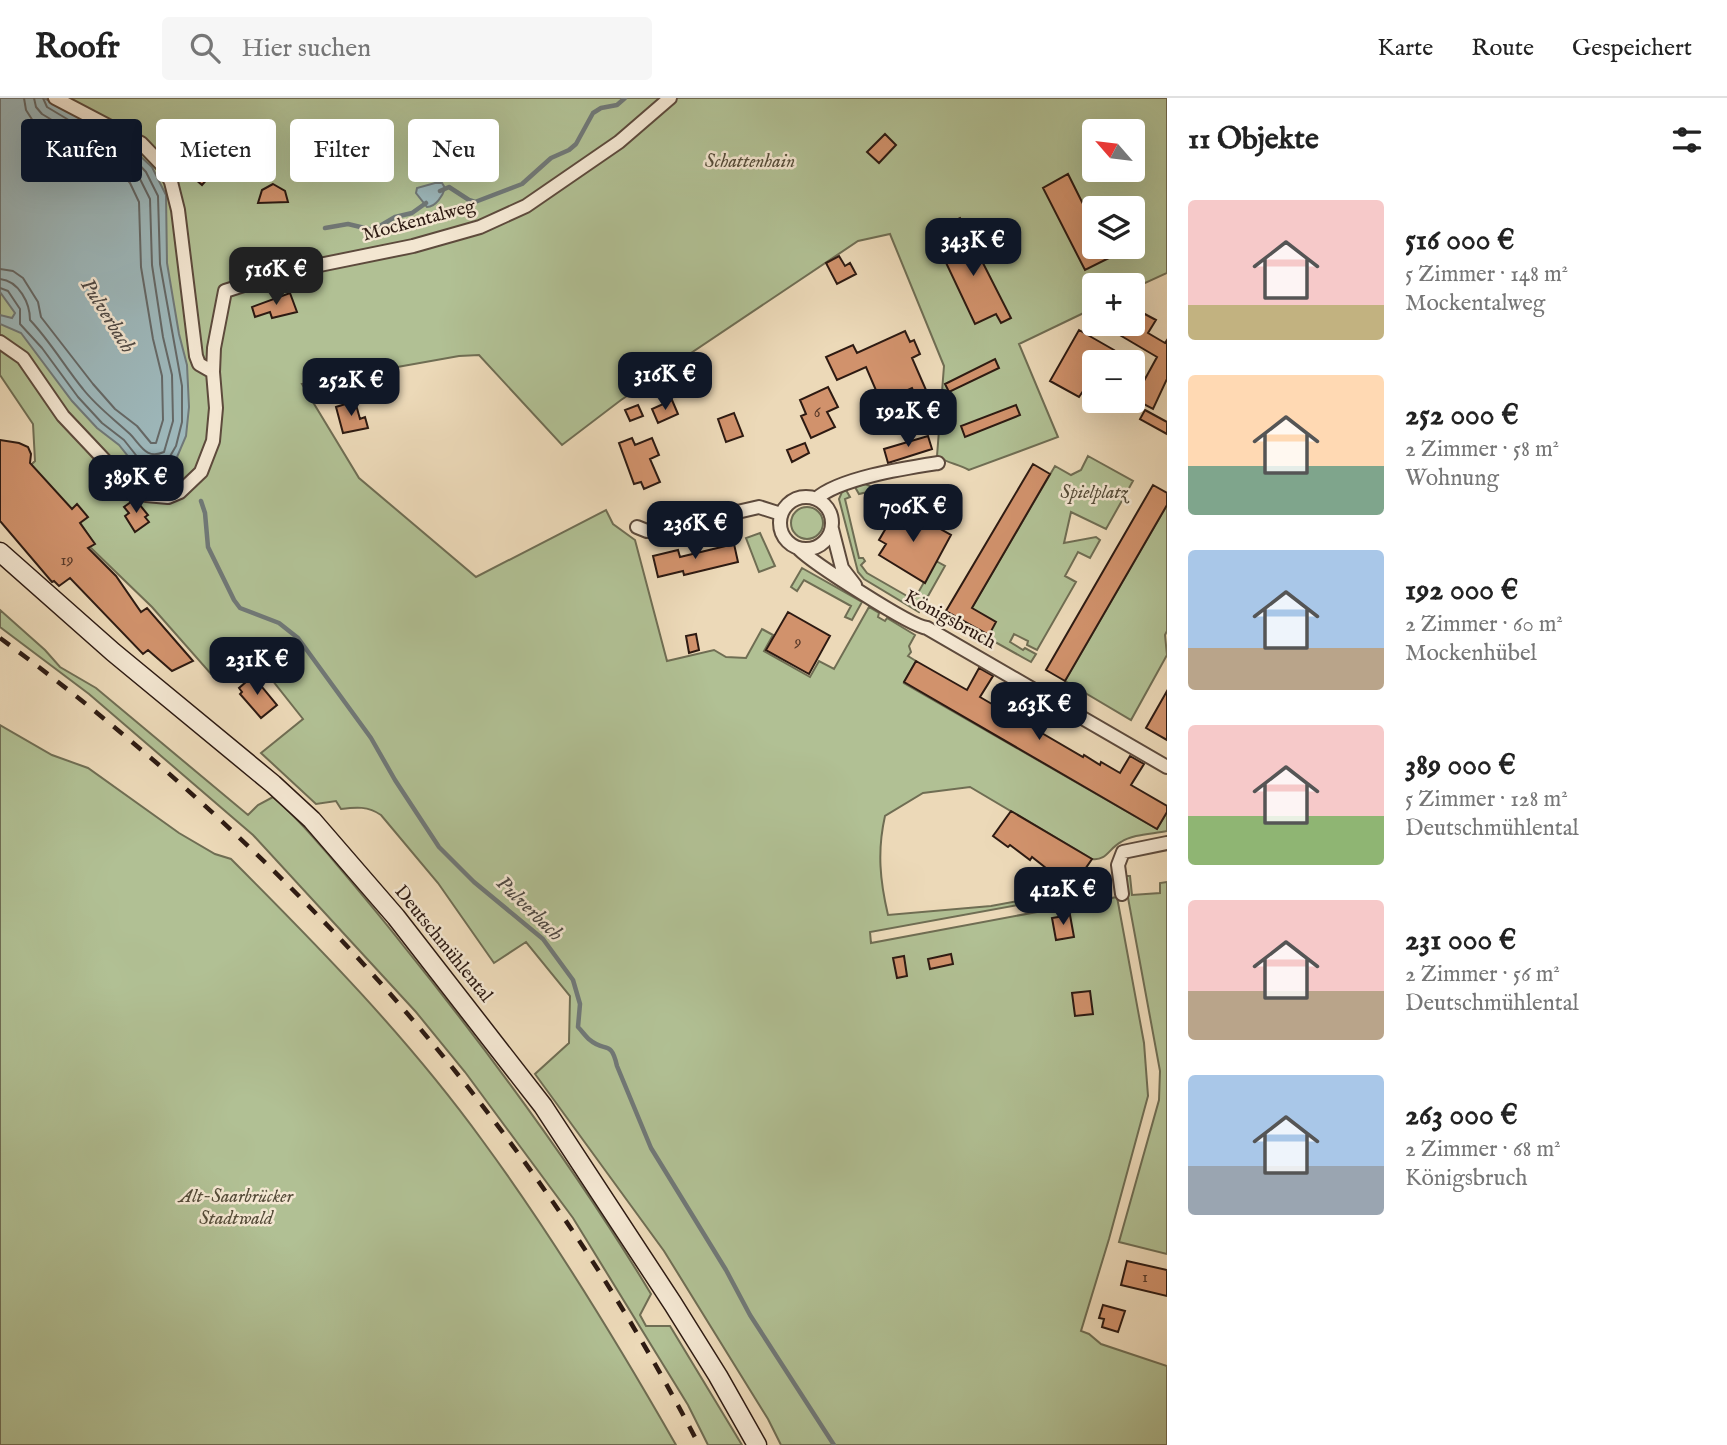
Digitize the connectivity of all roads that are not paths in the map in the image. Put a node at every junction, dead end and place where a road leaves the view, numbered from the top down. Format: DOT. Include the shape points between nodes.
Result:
graph roads {
  1 [pos="55,98"];
  2 [pos="670,98"];
  3 [pos="0,342"];
  4 [pos="213,372"];
  5 [pos="938,463"];
  6 [pos="816,499"];
  7 [pos="781,514"];
  8 [pos="637,527"];
  9 [pos="832,529"];
  10 [pos="799,549"];
  11 [pos="0,552"];
  12 [pos="860,590"];
  13 [pos="1167,767"];
  14 [pos="1167,843"];
  15 [pos="1122,894"];
  16 [pos="757,1445"];
  1 -- 4 [label="street" via="141,143 163,166 178,210 196,356"];
  2 -- 4 [label="street, Mockentalweg" via="610,148 505,216 452,236 285,272 225,291"];
  3 -- 4 [label="street" via="23,358 63,416 130,487 158,498 180,492 201,472 207,459 216,425"];
  5 -- 6 [label="street" via="836,487"];
  6 -- 7 [label="street" via="799,497"];
  6 -- 9 [label="street, Königsbruch" via="831,514"];
  7 -- 8 [label="street" via="759,507 655,531"];
  7 -- 10 [label="street, Königsbruch" via="784,539"];
  9 -- 10 [label="street" via="823,544"];
  9 -- 12 [label="street, Königsbruch" via="842,568"];
  10 -- 12 [label="street, Königsbruch"];
  11 -- 16 [label="main road, Deutschmühlental" via="312,820 396,918 543,1107 673,1304"];
  12 -- 13 [label="street, Königsbruch"];
  14 -- 15 [label="street" via="1123,852 1118,865"];
}
